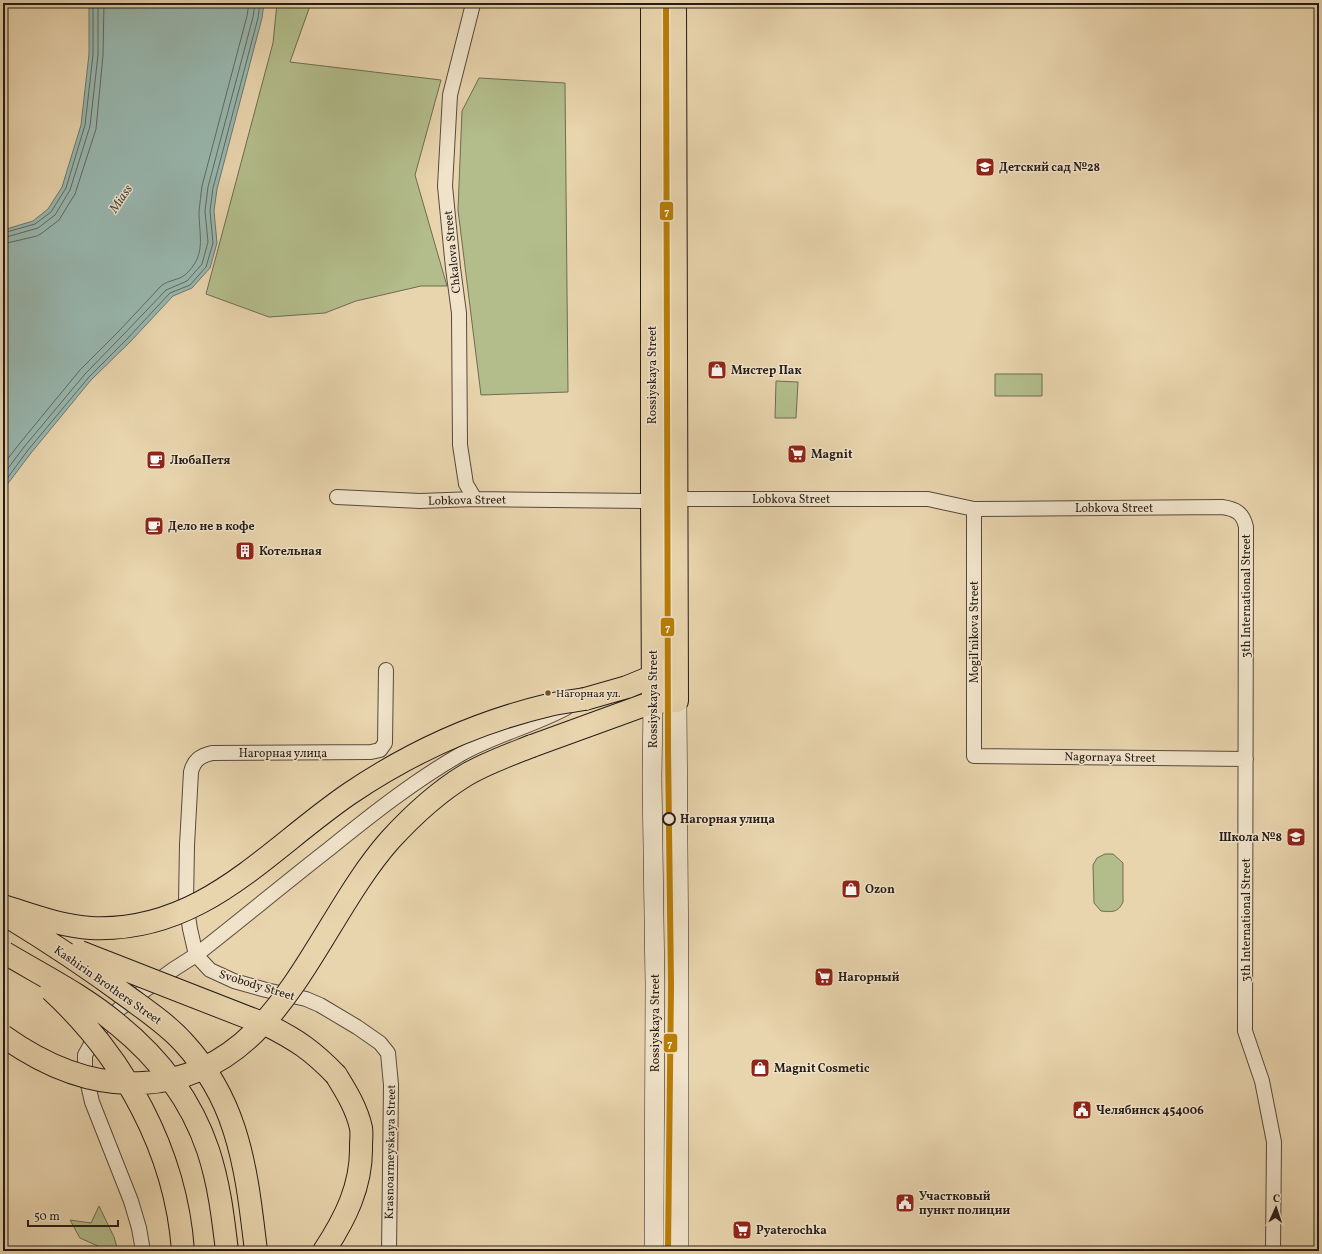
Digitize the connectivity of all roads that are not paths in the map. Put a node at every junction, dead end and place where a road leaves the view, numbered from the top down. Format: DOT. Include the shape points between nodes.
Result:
graph roads {
  1 [pos="473,4"];
  2 [pos="652,8"];
  3 [pos="675,8"];
  4 [pos="337,497"];
  5 [pos="475,499"];
  6 [pos="676,499"];
  7 [pos="652,500"];
  8 [pos="974,509"];
  9 [pos="1242,515"];
  10 [pos="386,670"];
  11 [pos="677,670"];
  12 [pos="653,676"];
  13 [pos="585,699"];
  14 [pos="653,702"];
  15 [pos="676,702"];
  16 [pos="974,756"];
  17 [pos="1246,759"];
  18 [pos="3,906"];
  19 [pos="3,913"];
  20 [pos="30,930"];
  21 [pos="4,952"];
  22 [pos="196,955"];
  23 [pos="655,985"];
  24 [pos="679,985"];
  25 [pos="3,1036"];
  26 [pos="388,1052"];
  27 [pos="143,1251"];
  28 [pos="183,1251"];
  29 [pos="227,1251"];
  30 [pos="256,1251"];
  31 [pos="324,1251"];
  32 [pos="389,1251"];
  33 [pos="654,1251"];
  34 [pos="679,1251"];
  35 [pos="1273,1251"];
  1 -- 5 [label="street, Chkalova Street" via="450,95 445,186 459,313 460,445 466,484"];
  2 -- 3 [label="main road"];
  2 -- 7 [label="main road, Rossiyskaya Street"];
  3 -- 6 [label="main road, Rossiyskaya Street"];
  4 -- 5 [label="street, Lobkova Street" via="420,501"];
  5 -- 7 [label="street, Lobkova Street"];
  6 -- 7 [label="street, Lobkova Street"];
  6 -- 8 [label="street, Lobkova Street" via="928,499"];
  6 -- 11 [label="main road, Rossiyskaya Street"];
  7 -- 12 [label="main road, Rossiyskaya Street"];
  8 -- 9 [label="street, Lobkova Street" via="1222,506 1232,508"];
  8 -- 16 [label="street, Mogil'nikova Street"];
  9 -- 17 [label="street, 3th International Street" via="1246,527"];
  10 -- 22 [label="street, Нагорная улица" via="385,743 380,750 212,753 197,758 191,772 186,903"];
  11 -- 12 [label="main road" via="668,670"];
  11 -- 15 [label="main road, Rossiyskaya Street"];
  12 -- 13 [label="main road" via="627,687"];
  12 -- 14 [label="main road, Rossiyskaya Street"];
  13 -- 18 [label="main road, bridge" via="551,704 487,723 420,752 384,771 348,795 226,888 175,914 114,928 91,928 45,920"];
  13 -- 22 [label="street" via="476,747 438,768 356,828"];
  14 -- 15 [label="main road"];
  14 -- 23 [label="main road, Rossiyskaya Street"];
  14 -- 25 [label="main road, bridge" via="496,760 466,776 430,802 391,839 363,876 272,1015 242,1045 218,1062 193,1073 167,1080 136,1084 108,1082 66,1072 40,1060"];
  15 -- 24 [label="main road, Rossiyskaya Street"];
  16 -- 17 [label="street, Nagornaya Street"];
  17 -- 35 [label="street, 3th International Street" via="1245,1031 1262,1081 1274,1142"];
  19 -- 20 [label="main road, Kashirin Brothers Street, bridge"];
  20 -- 30 [label="main road, Kashirin Brothers Street, bridge" via="156,1017 184,1042 204,1068 222,1101 239,1148 248,1184"];
  20 -- 31 [label="main road, bridge" via="104,962 267,1025 311,1050 336,1075 361,1128 362,1157 357,1187 351,1203"];
  21 -- 28 [label="main road, bridge" via="65,1003 116,1065 144,1112 162,1152 176,1199"];
  21 -- 29 [label="main road, bridge" via="110,1018 159,1063 177,1088 203,1137 218,1189"];
  22 -- 26 [label="street, Svobody Street" via="210,970 234,981 306,999 320,1005 380,1043"];
  22 -- 27 [label="street" via="119,1009 99,1030 85,1055 85,1071 92,1102 131,1201"];
  23 -- 24 [label="main road"];
  23 -- 33 [label="main road, Rossiyskaya Street"];
  24 -- 34 [label="main road, Rossiyskaya Street"];
  26 -- 32 [label="street, Krasnoarmeyskaya Street" via="391,1099"];
}
